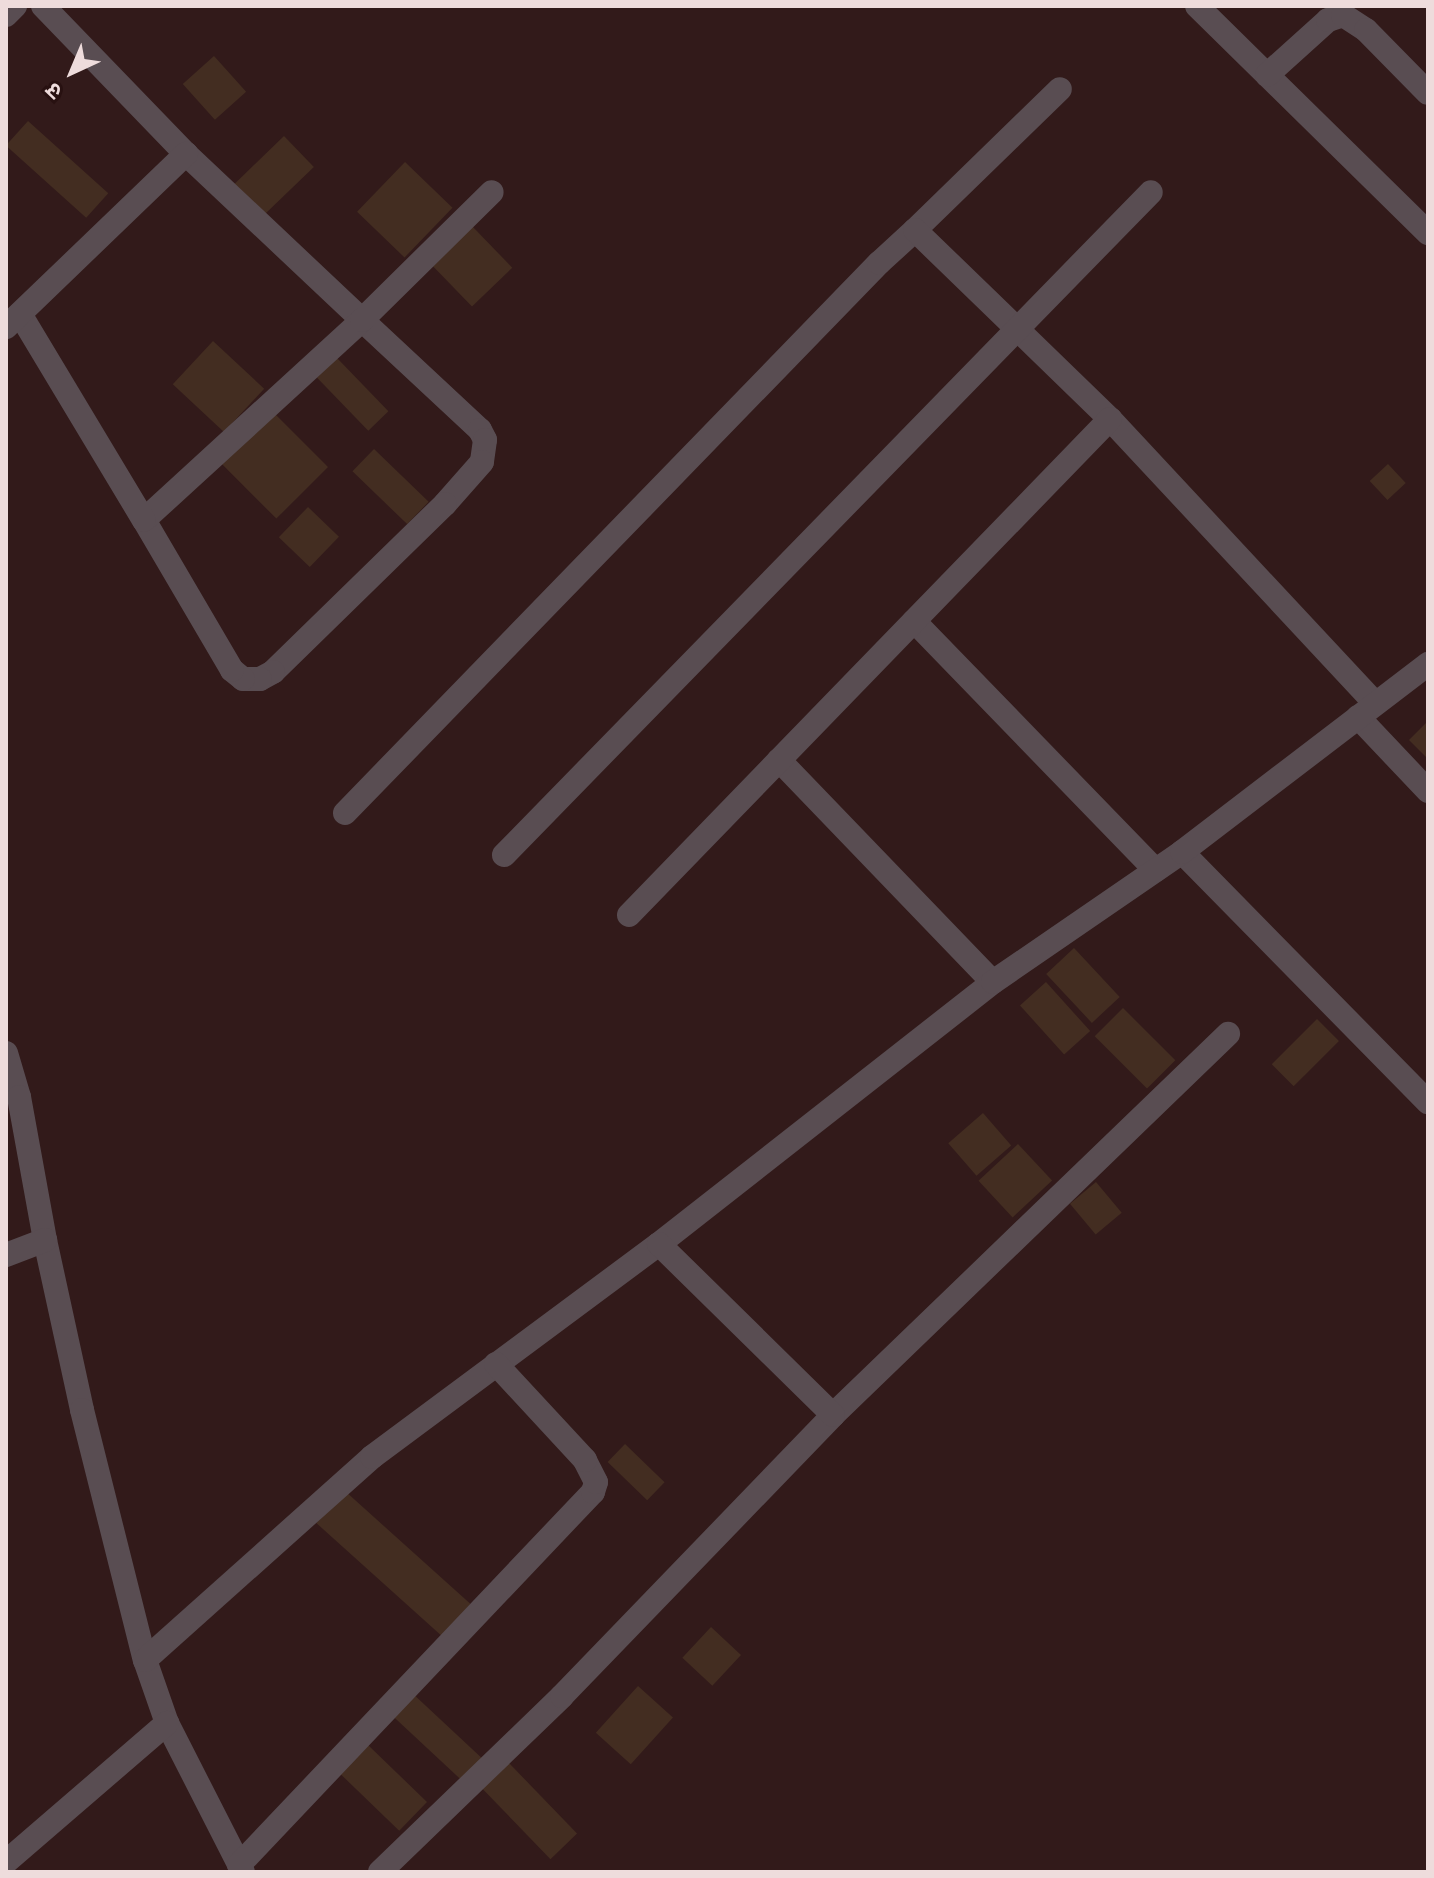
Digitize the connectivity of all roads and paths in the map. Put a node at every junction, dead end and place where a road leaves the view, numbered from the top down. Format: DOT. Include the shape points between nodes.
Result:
graph roads {
  1 [pos="15,6"];
  2 [pos="43,6"];
  3 [pos="1197,6"];
  4 [pos="6,15"];
  5 [pos="1267,75"];
  6 [pos="1060,89"];
  7 [pos="1428,93"];
  8 [pos="186,154"];
  9 [pos="492,192"];
  10 [pos="1151,192"];
  11 [pos="915,230"];
  12 [pos="1428,233"];
  13 [pos="13,320"];
  14 [pos="362,320"];
  15 [pos="1017,327"];
  16 [pos="1110,419"];
  17 [pos="144,520"];
  18 [pos="914,621"];
  19 [pos="1428,664"];
  20 [pos="1367,710"];
  21 [pos="779,760"];
  22 [pos="1428,791"];
  23 [pos="345,813"];
  24 [pos="1182,852"];
  25 [pos="504,855"];
  26 [pos="1155,870"];
  27 [pos="629,915"];
  28 [pos="993,982"];
  29 [pos="1228,1034"];
  30 [pos="6,1053"];
  31 [pos="1428,1102"];
  32 [pos="45,1240"];
  33 [pos="659,1244"];
  34 [pos="6,1255"];
  35 [pos="496,1364"];
  36 [pos="833,1415"];
  37 [pos="145,1660"];
  38 [pos="167,1723"];
  39 [pos="6,1862"];
  40 [pos="241,1868"];
  41 [pos="380,1872"];
  1 -- 4 [label="street"];
  2 -- 8 [label="street"];
  3 -- 5 [label="street"];
  5 -- 7 [label="street" via="1328,20 1343,15 1366,30"];
  5 -- 12 [label="street"];
  6 -- 11 [label="street"];
  8 -- 13 [label="street"];
  8 -- 14 [label="street"];
  9 -- 14 [label="street"];
  10 -- 15 [label="street"];
  11 -- 15 [label="street"];
  11 -- 23 [label="street"];
  13 -- 17 [label="street"];
  14 -- 17 [label="street"];
  14 -- 17 [label="street" via="480,430 485,452 477,469 445,504 273,672 250,681 232,670"];
  15 -- 16 [label="street"];
  15 -- 25 [label="street"];
  16 -- 18 [label="street"];
  16 -- 20 [label="street"];
  18 -- 21 [label="street"];
  18 -- 26 [label="street"];
  19 -- 20 [label="street"];
  20 -- 22 [label="street"];
  20 -- 24 [label="street"];
  21 -- 27 [label="street"];
  21 -- 28 [label="street"];
  24 -- 26 [label="street"];
  24 -- 31 [label="street"];
  26 -- 28 [label="street"];
  28 -- 33 [label="street"];
  29 -- 36 [label="street"];
  30 -- 32 [label="street"];
  32 -- 34 [label="street"];
  32 -- 37 [label="street"];
  33 -- 35 [label="street"];
  33 -- 36 [label="street"];
  35 -- 37 [label="street" via="372,1457"];
  35 -- 40 [label="street" via="585,1460 596,1482 593,1492"];
  36 -- 41 [label="street" via="562,1696"];
  37 -- 38 [label="street"];
  38 -- 39 [label="street"];
  38 -- 40 [label="street"];
}
